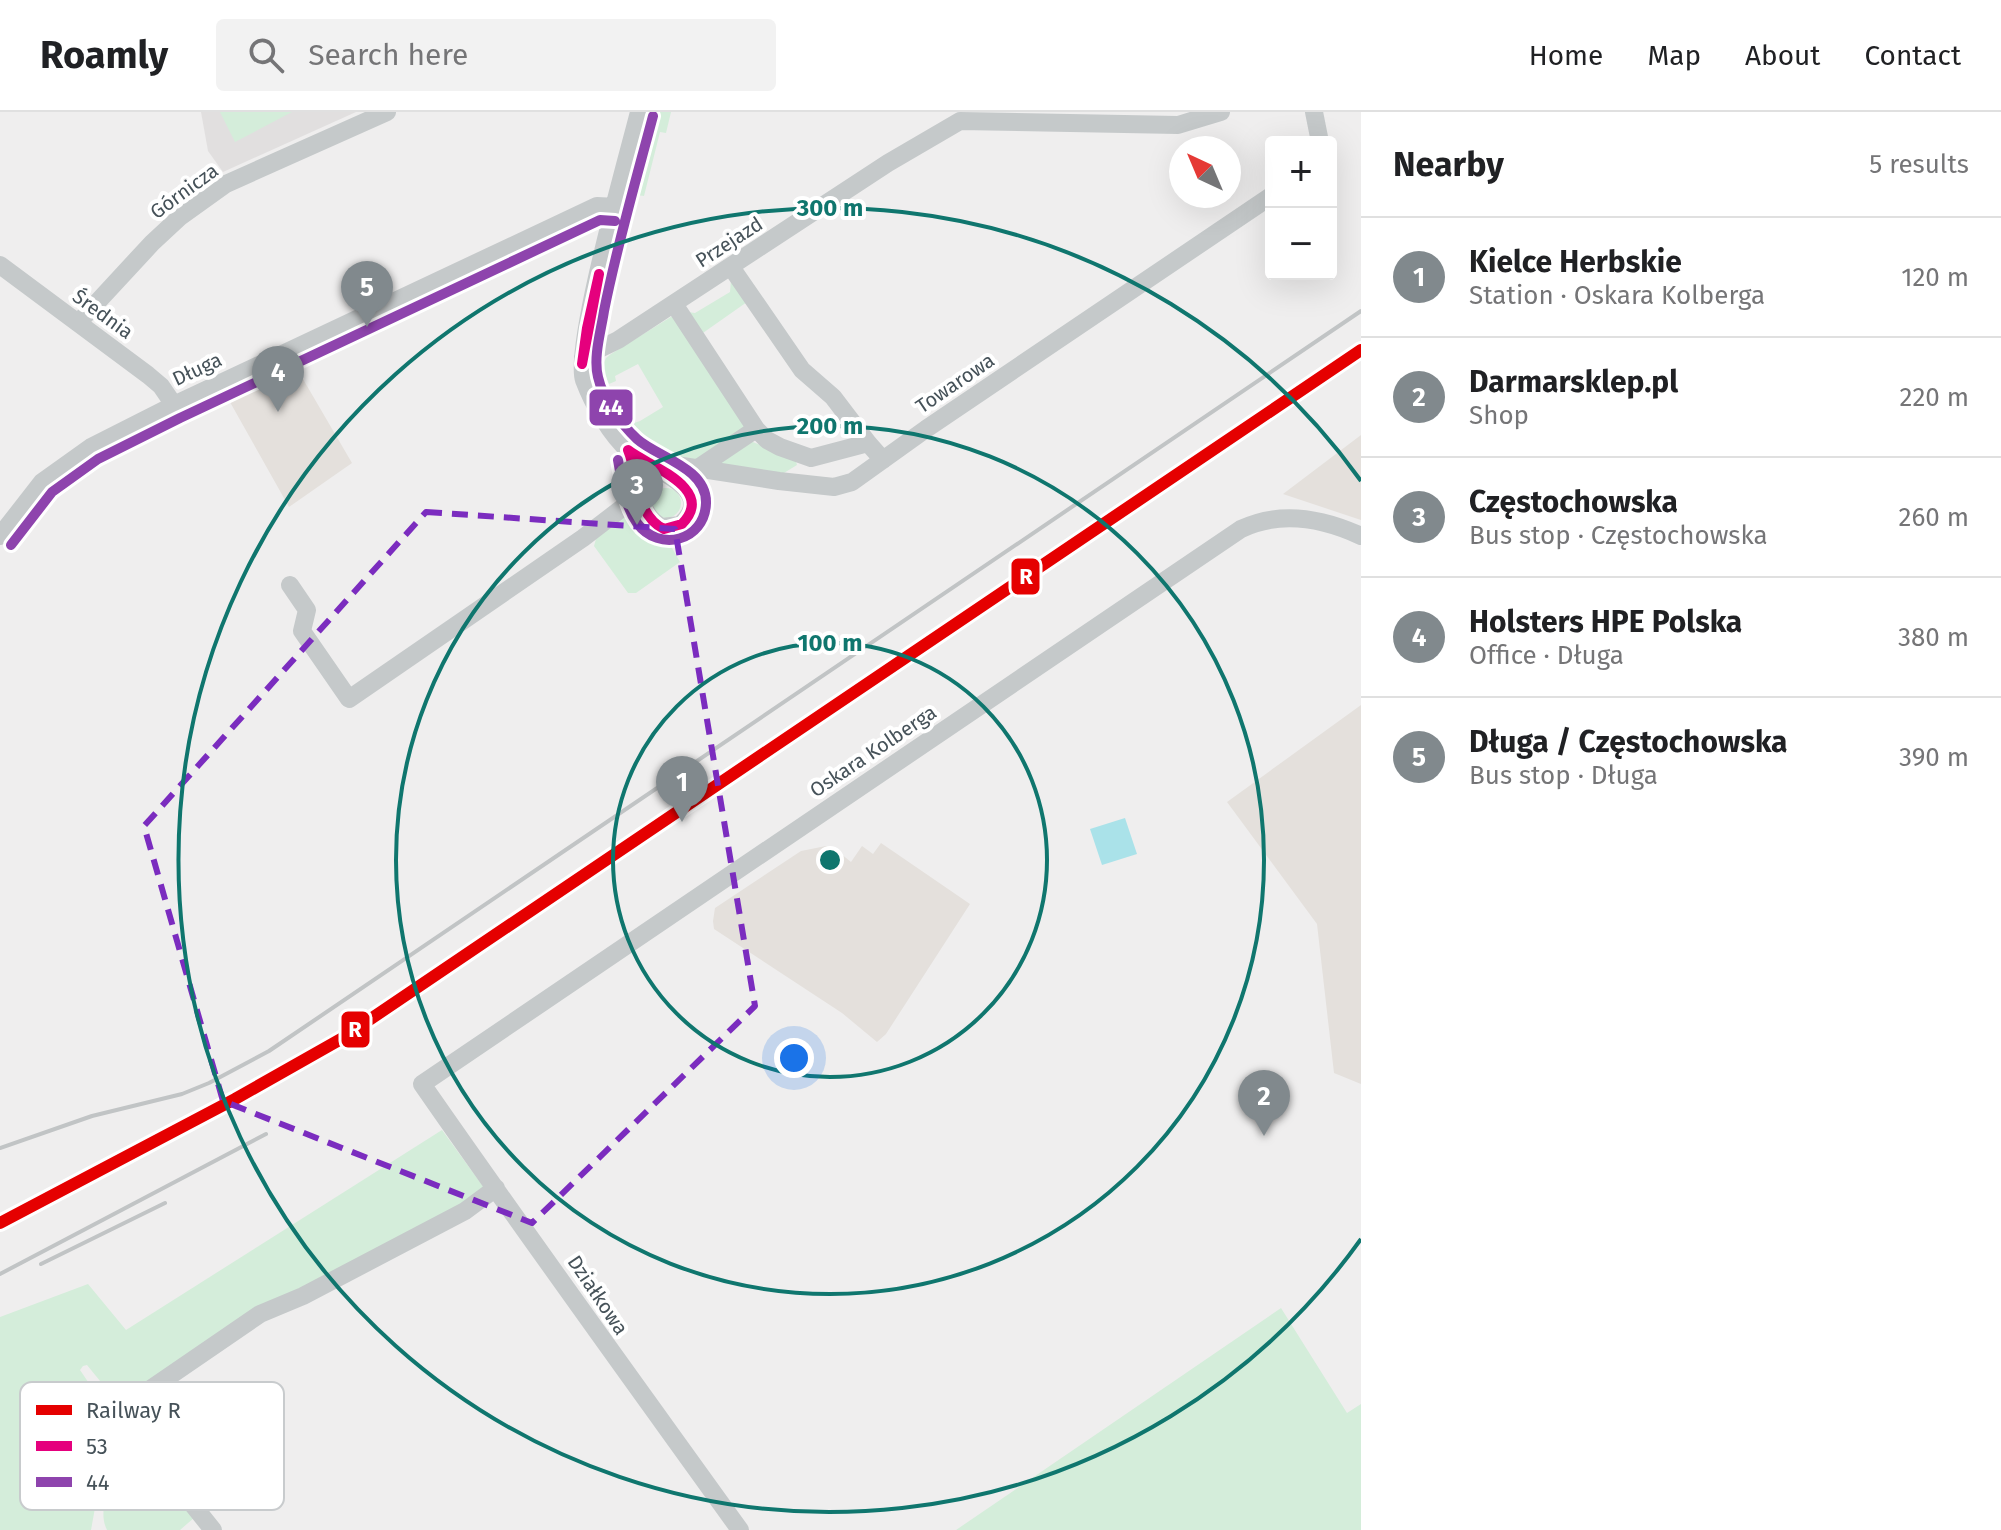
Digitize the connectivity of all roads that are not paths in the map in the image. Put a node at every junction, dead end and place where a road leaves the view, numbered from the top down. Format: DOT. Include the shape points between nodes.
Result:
graph roads {
  1 [pos="387,112"];
  2 [pos="639,112"];
  3 [pos="1221,112"];
  4 [pos="1314,112"];
  5 [pos="1319,136"];
  6 [pos="1265,200"];
  7 [pos="616,207"];
  8 [pos="0,265"];
  9 [pos="731,267"];
  10 [pos="674,304"];
  11 [pos="78,323"];
  12 [pos="583,357"];
  13 [pos="174,405"];
  14 [pos="756,429"];
  15 [pos="868,443"];
  16 [pos="631,453"];
  17 [pos="811,458"];
  18 [pos="883,460"];
  19 [pos="698,468"];
  20 [pos="779,481"];
  21 [pos="639,495"];
  22 [pos="0,536"];
  23 [pos="1358,537"];
  24 [pos="290,585"];
  25 [pos="422,1084"];
  26 [pos="496,1188"];
  27 [pos="161,1382"];
  28 [pos="197,1510"];
  29 [pos="213,1530"];
  30 [pos="740,1530"];
  1 -- 11 [label="street, Górnicza" via="226,184 152,243"];
  2 -- 7 [label="street"];
  3 -- 9 [label="street, Przejazd" via="1178,125 960,121"];
  4 -- 5 [label="street"];
  6 -- 18 [label="street, Towarowa"];
  7 -- 12 [label="street"];
  7 -- 13 [label="street, Długa" via="597,206"];
  8 -- 11 [label="street, Średnia"];
  9 -- 10 [label="street, Przejazd"];
  9 -- 15 [label="street" via="802,370 833,397"];
  10 -- 12 [label="street, Przejazd"];
  10 -- 14 [label="street"];
  11 -- 13 [label="street, Średnia" via="155,380"];
  12 -- 16 [label="street" via="583,376 592,396"];
  13 -- 22 [label="street, Długa" via="54,471"];
  14 -- 17 [label="street" via="767,440"];
  14 -- 19 [label="street"];
  15 -- 17 [label="street"];
  15 -- 18 [label="street"];
  16 -- 19 [label="street, Towarowa"];
  16 -- 21 [label="street"];
  16 -- 21 [label="street" via="684,487 691,513 680,525 662,527 649,518"];
  17 -- 20 [label="street"];
  18 -- 20 [label="street, Towarowa" via="840,486"];
  19 -- 20 [label="street, Towarowa"];
  21 -- 24 [label="street" via="349,699 302,631 307,610"];
  23 -- 25 [label="street, Oskara Kolberga" via="1299,518 1241,529"];
  25 -- 26 [label="street, Działkowa"];
  26 -- 27 [label="street" via="465,1211 260,1314"];
  26 -- 30 [label="street, Działkowa"];
  28 -- 29 [label="street"];
}
